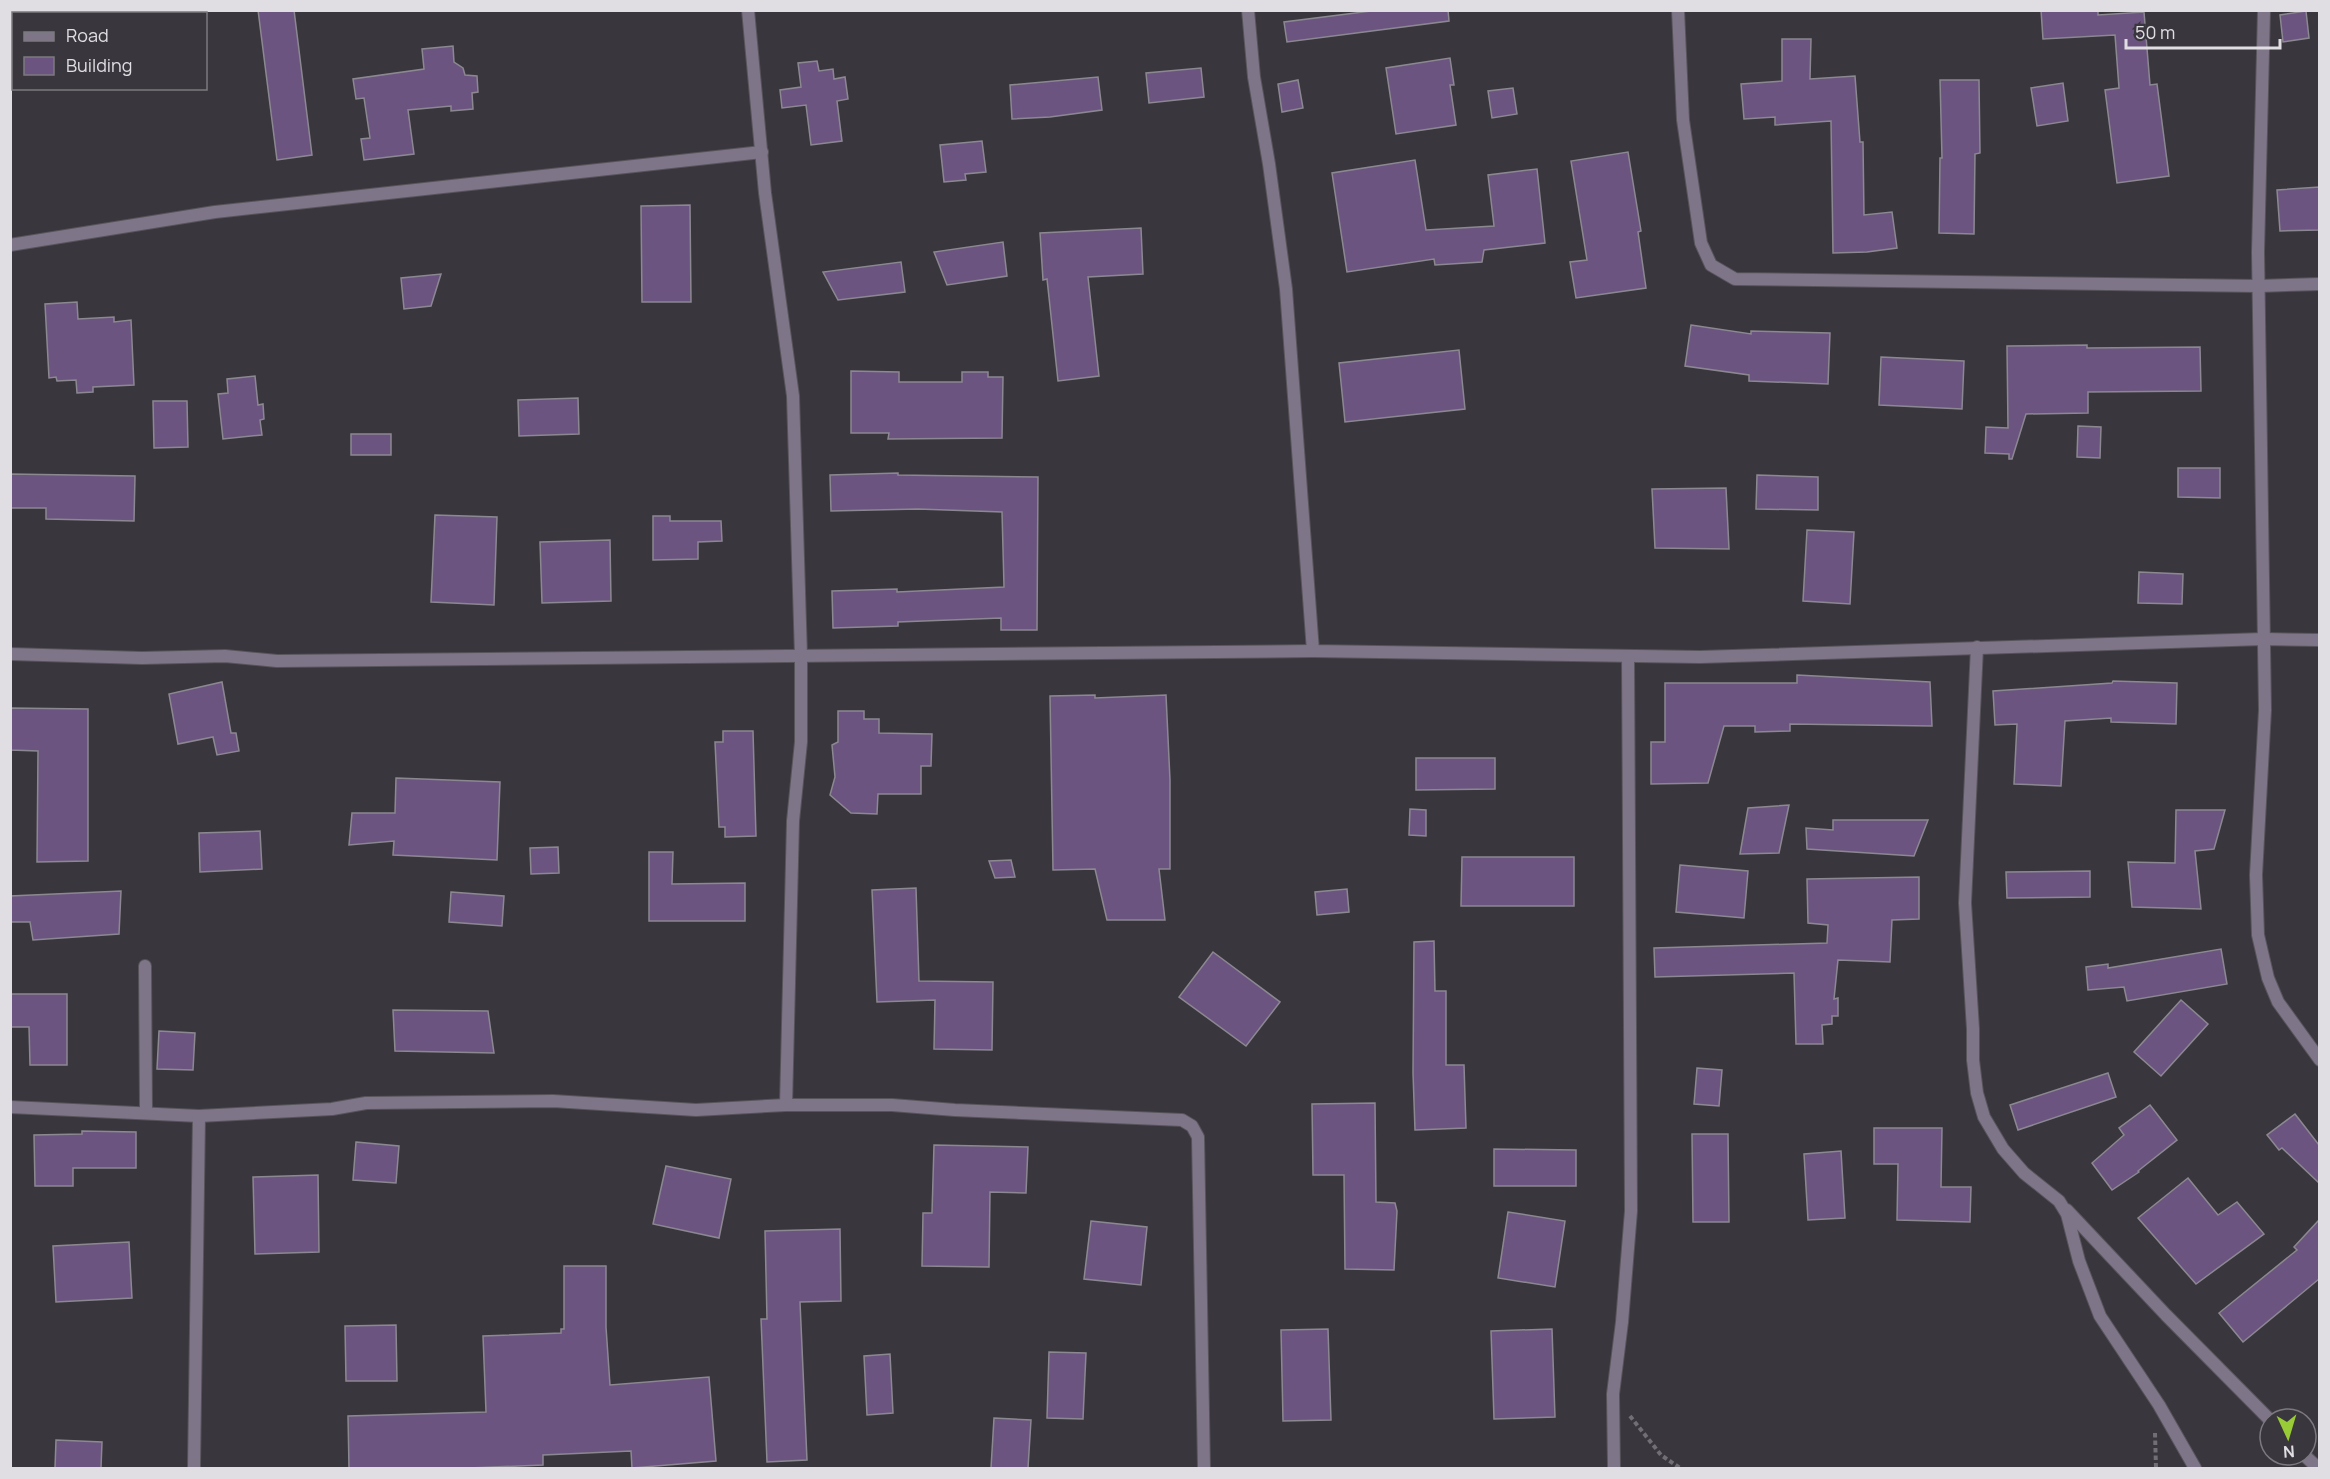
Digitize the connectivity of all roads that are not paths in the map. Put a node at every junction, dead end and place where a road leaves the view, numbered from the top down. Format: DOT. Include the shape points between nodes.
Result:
graph roads {
  1 [pos="748,10"];
  2 [pos="1248,10"];
  3 [pos="1678,10"];
  4 [pos="2264,10"];
  5 [pos="762,152"];
  6 [pos="10,245"];
  7 [pos="2319,284"];
  8 [pos="2259,286"];
  9 [pos="2263,639"];
  10 [pos="2319,640"];
  11 [pos="1977,647"];
  12 [pos="1313,651"];
  13 [pos="10,654"];
  14 [pos="801,656"];
  15 [pos="1628,657"];
  16 [pos="145,966"];
  17 [pos="2319,1060"];
  18 [pos="786,1105"];
  19 [pos="10,1107"];
  20 [pos="146,1112"];
  21 [pos="199,1116"];
  22 [pos="2059,1201"];
  23 [pos="2258,1408"];
  24 [pos="194,1468"];
  25 [pos="1204,1468"];
  26 [pos="1614,1468"];
  27 [pos="2195,1468"];
  1 -- 5 [label="street"];
  2 -- 12 [label="street" via="1254,77 1286,289"];
  3 -- 8 [label="street" via="1683,120 1701,243 1711,266 1735,279"];
  4 -- 8 [label="street"];
  5 -- 6 [label="street" via="215,212"];
  5 -- 14 [label="street" via="793,396"];
  7 -- 8 [label="street"];
  8 -- 9 [label="street"];
  9 -- 10 [label="street"];
  9 -- 11 [label="street"];
  9 -- 17 [label="street" via="2265,710 2256,874 2258,935 2278,1002"];
  11 -- 15 [label="street"];
  11 -- 22 [label="street" via="1965,903 1977,1093 1984,1117 2003,1149 2024,1173"];
  12 -- 14 [label="street"];
  12 -- 15 [label="street"];
  13 -- 14 [label="street" via="225,656 277,661"];
  14 -- 18 [label="street"];
  15 -- 26 [label="street" via="1631,1211 1613,1394"];
  16 -- 20 [label="street"];
  18 -- 21 [label="street" via="696,1110 553,1101 366,1103 332,1109"];
  18 -- 25 [label="street" via="892,1104 1182,1120 1192,1126 1198,1137"];
  19 -- 20 [label="street"];
  20 -- 21 [label="street"];
  21 -- 24 [label="street"];
  22 -- 23 [label="street"];
  22 -- 27 [label="street" via="2067,1214 2079,1261 2100,1316"];
}
